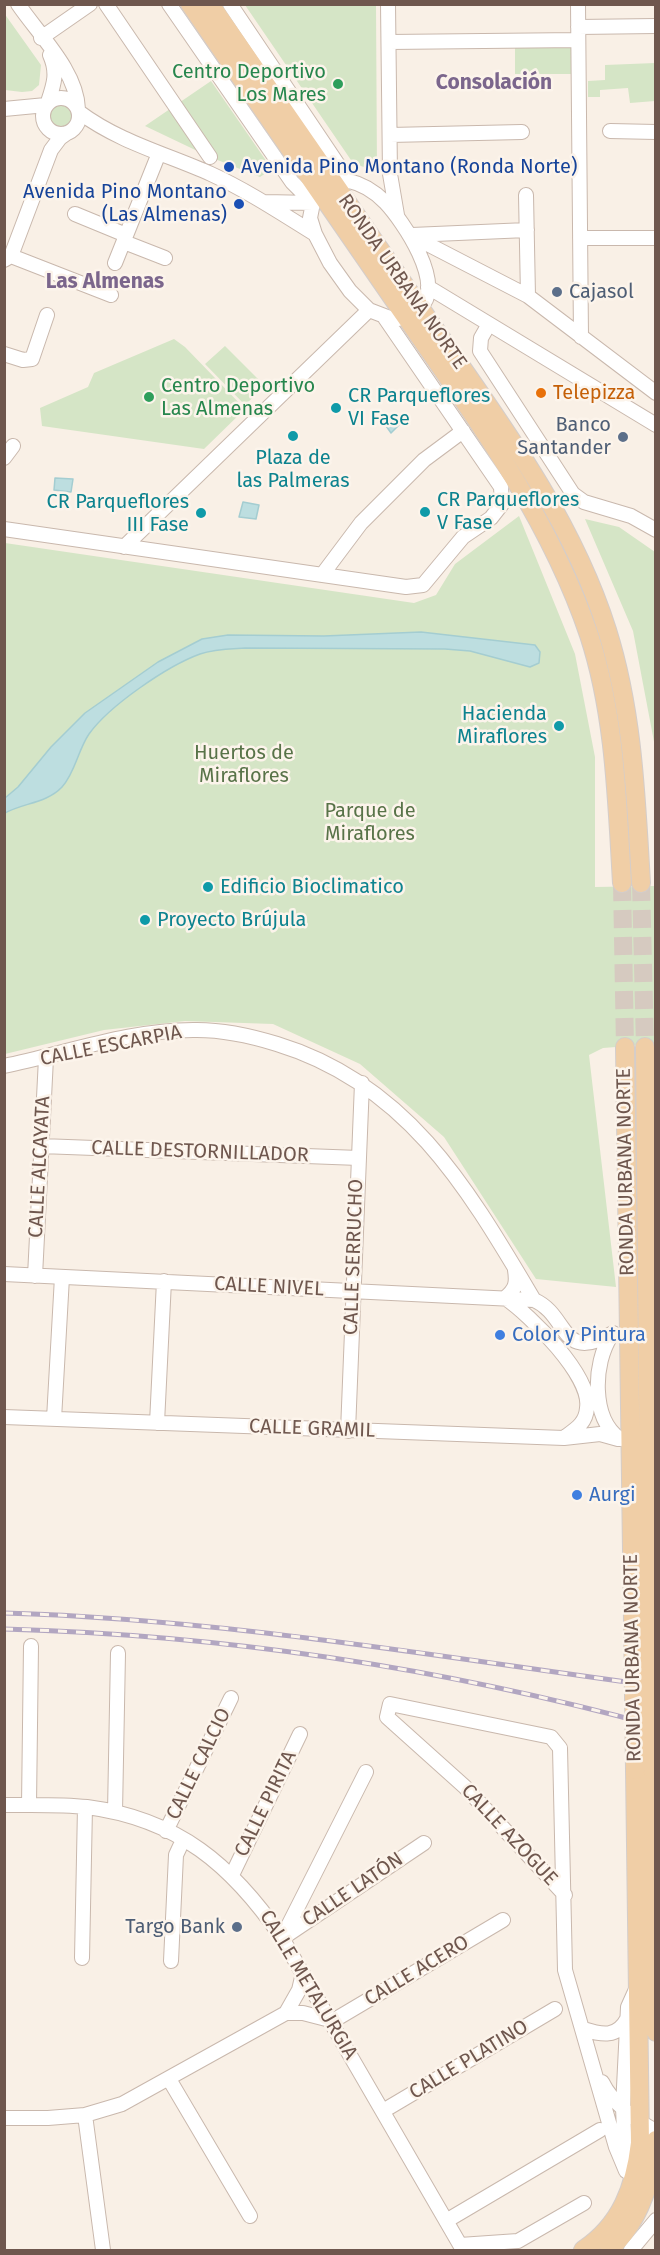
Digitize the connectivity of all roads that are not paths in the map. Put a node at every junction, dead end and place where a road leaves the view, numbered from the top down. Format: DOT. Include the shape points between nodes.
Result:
graph roads {
  1 [pos="18,4"];
  2 [pos="90,4"];
  3 [pos="106,4"];
  4 [pos="169,4"];
  5 [pos="190,4"];
  6 [pos="210,4"];
  7 [pos="388,4"];
  8 [pos="578,4"];
  9 [pos="232,6"];
  10 [pos="656,26"];
  11 [pos="578,33"];
  12 [pos="43,40"];
  13 [pos="389,42"];
  14 [pos="47,104"];
  15 [pos="8,109"];
  16 [pos="78,110"];
  17 [pos="47,127"];
  18 [pos="610,131"];
  19 [pos="70,132"];
  20 [pos="522,132"];
  21 [pos="656,132"];
  22 [pos="390,135"];
  23 [pos="119,137"];
  24 [pos="51,150"];
  25 [pos="159,153"];
  26 [pos="210,158"];
  27 [pos="390,174"];
  28 [pos="292,182"];
  29 [pos="366,187"];
  30 [pos="330,191"];
  31 [pos="526,195"];
  32 [pos="263,201"];
  33 [pos="291,203"];
  34 [pos="75,214"];
  35 [pos="398,218"];
  36 [pos="527,231"];
  37 [pos="315,234"];
  38 [pos="410,235"];
  39 [pos="125,238"];
  40 [pos="580,238"];
  41 [pos="656,238"];
  42 [pos="8,258"];
  43 [pos="165,258"];
  44 [pos="115,263"];
  45 [pos="428,287"];
  46 [pos="111,296"];
  47 [pos="528,296"];
  48 [pos="369,310"];
  49 [pos="413,312"];
  50 [pos="47,315"];
  51 [pos="385,318"];
  52 [pos="489,324"];
  53 [pos="581,337"];
  54 [pos="4,354"];
  55 [pos="656,393"];
  56 [pos="656,426"];
  57 [pos="463,431"];
  58 [pos="13,446"];
  59 [pos="4,458"];
  60 [pos="4,529"];
  61 [pos="656,530"];
  62 [pos="124,547"];
  63 [pos="322,575"];
  64 [pos="622,883"];
  65 [pos="641,883"];
  66 [pos="625,1047"];
  67 [pos="645,1047"];
  68 [pos="46,1058"];
  69 [pos="4,1066"];
  70 [pos="362,1083"];
  71 [pos="41,1146"];
  72 [pos="359,1158"];
  73 [pos="515,1268"];
  74 [pos="4,1274"];
  75 [pos="35,1276"];
  76 [pos="62,1277"];
  77 [pos="164,1281"];
  78 [pos="352,1291"];
  79 [pos="505,1298"];
  80 [pos="534,1300"];
  81 [pos="635,1328"];
  82 [pos="4,1417"];
  83 [pos="54,1419"];
  84 [pos="157,1423"];
  85 [pos="348,1431"];
  86 [pos="564,1438"];
  87 [pos="638,1440"];
  88 [pos="32,1646"];
  89 [pos="118,1653"];
  90 [pos="231,1698"];
  91 [pos="300,1734"];
  92 [pos="644,1770"];
  93 [pos="366,1772"];
  94 [pos="4,1805"];
  95 [pos="29,1805"];
  96 [pos="85,1807"];
  97 [pos="115,1812"];
  98 [pos="166,1831"];
  99 [pos="183,1840"];
  100 [pos="424,1843"];
  101 [pos="232,1875"];
  102 [pos="565,1894"];
  103 [pos="503,1920"];
  104 [pos="282,1938"];
  105 [pos="82,1958"];
  106 [pos="171,1961"];
  107 [pos="303,1973"];
  108 [pos="638,1985"];
  109 [pos="321,2005"];
  110 [pos="555,2009"];
  111 [pos="286,2013"];
  112 [pos="303,2013"];
  113 [pos="627,2019"];
  114 [pos="330,2021"];
  115 [pos="583,2029"];
  116 [pos="656,2032"];
  117 [pos="594,2064"];
  118 [pos="169,2079"];
  119 [pos="623,2107"];
  120 [pos="383,2111"];
  121 [pos="85,2115"];
  122 [pos="4,2118"];
  123 [pos="639,2122"];
  124 [pos="600,2130"];
  125 [pos="656,2131"];
  126 [pos="656,2140"];
  127 [pos="641,2182"];
  128 [pos="584,2203"];
  129 [pos="250,2216"];
  130 [pos="656,2220"];
  131 [pos="446,2222"];
  132 [pos="461,2248"];
  133 [pos="103,2250"];
  134 [pos="583,2250"];
  135 [pos="609,2250"];
  136 [pos="631,2250"];
  1 -- 12 [label="street"];
  2 -- 12 [label="street"];
  3 -- 26 [label="street"];
  4 -- 28 [label="street"];
  5 -- 30 [label="main road, RONDA URBANA NORTE"];
  6 -- 30 [label="main road, RONDA URBANA NORTE"];
  7 -- 13 [label="street"];
  8 -- 11 [label="street"];
  9 -- 30 [label="street"];
  10 -- 11 [label="street"];
  11 -- 13 [label="street"];
  11 -- 40 [label="street"];
  12 -- 14 [label="street" via="56,69"];
  12 -- 16 [label="street" via="72,79"];
  13 -- 22 [label="street"];
  14 -- 15 [label="street"];
  14 -- 16 [label="street" via="64,98"];
  14 -- 17 [label="street" via="42,116"];
  15 -- 17 [label="street"];
  16 -- 19 [label="street" via="78,122"];
  16 -- 23 [label="street"];
  17 -- 19 [label="street" via="58,134"];
  17 -- 24 [label="street"];
  18 -- 21 [label="street"];
  19 -- 23 [label="street" via="87,130"];
  19 -- 24 [label="street"];
  20 -- 22 [label="street"];
  22 -- 27 [label="street"];
  23 -- 25 [label="street"];
  24 -- 42 [label="street"];
  25 -- 32 [label="street"];
  25 -- 39 [label="street"];
  27 -- 29 [label="street" via="379,186"];
  27 -- 35 [label="street"];
  28 -- 30 [label="street"];
  28 -- 33 [label="street" via="296,193"];
  29 -- 30 [label="street"];
  29 -- 35 [label="street"];
  30 -- 33 [label="street"];
  30 -- 37 [label="street" via="310,218"];
  30 -- 49 [label="main road, RONDA URBANA NORTE"];
  31 -- 36 [label="street"];
  32 -- 33 [label="street"];
  32 -- 37 [label="street"];
  34 -- 39 [label="street"];
  35 -- 38 [label="street"];
  36 -- 38 [label="street"];
  36 -- 47 [label="street"];
  37 -- 48 [label="street" via="350,291"];
  38 -- 45 [label="street" via="423,262"];
  38 -- 47 [label="street"];
  39 -- 43 [label="street"];
  39 -- 44 [label="street"];
  40 -- 41 [label="street"];
  40 -- 53 [label="street"];
  42 -- 46 [label="street"];
  45 -- 49 [label="street"];
  45 -- 52 [label="street"];
  47 -- 53 [label="street"];
  48 -- 51 [label="street"];
  48 -- 62 [label="street"];
  49 -- 51 [label="street" via="395,321"];
  49 -- 64 [label="main road, RONDA URBANA NORTE" via="563,566 589,636 607,705"];
  49 -- 65 [label="main road, RONDA URBANA NORTE" via="530,470 593,589 608,631 627,712"];
  50 -- 54 [label="street" via="32,359"];
  51 -- 57 [label="street"];
  52 -- 56 [label="street"];
  52 -- 61 [label="street" via="481,338 480,351 573,494"];
  53 -- 55 [label="street"];
  57 -- 63 [label="street" via="424,460 361,523"];
  57 -- 63 [label="street" via="501,487 502,504 491,518 463,537 423,585 406,587"];
  58 -- 59 [label="street"];
  60 -- 62 [label="street"];
  62 -- 63 [label="street"];
  66 -- 81 [label="main road, RONDA URBANA NORTE"];
  67 -- 81 [label="main road, RONDA URBANA NORTE"];
  68 -- 69 [label="street, CALLE ESCARPIA"];
  68 -- 70 [label="street, CALLE ESCARPIA" via="137,1037 196,1030 250,1036 304,1052"];
  68 -- 71 [label="street, CALLE ALCAYATA"];
  70 -- 72 [label="street, CALLE SERRUCHO"];
  70 -- 73 [label="street, CALLE ESCARPIA" via="398,1110 431,1146"];
  71 -- 72 [label="street, CALLE DESTORNILLADOR"];
  71 -- 75 [label="street, CALLE ALCAYATA"];
  72 -- 78 [label="street, CALLE SERRUCHO"];
  73 -- 79 [label="street" via="517,1281"];
  73 -- 80 [label="street, CALLE ESCARPIA"];
  74 -- 75 [label="street, CALLE NIVEL"];
  75 -- 76 [label="street, CALLE NIVEL"];
  76 -- 77 [label="street, CALLE NIVEL"];
  76 -- 83 [label="street"];
  77 -- 78 [label="street, CALLE NIVEL"];
  77 -- 84 [label="street"];
  78 -- 79 [label="street, CALLE NIVEL"];
  78 -- 85 [label="street, CALLE SERRUCHO"];
  79 -- 80 [label="street, CALLE NIVEL"];
  79 -- 86 [label="street" via="543,1330 584,1387 587,1408 583,1422"];
  80 -- 81 [label="street, CALLE ESCARPIA" via="579,1342 588,1344"];
  81 -- 87 [label="main road, RONDA URBANA NORTE"];
  81 -- 87 [label="street" via="603,1347 599,1384 603,1417 609,1429"];
  82 -- 83 [label="street, CALLE GRAMIL"];
  83 -- 84 [label="street, CALLE GRAMIL"];
  84 -- 85 [label="street, CALLE GRAMIL"];
  85 -- 86 [label="street, CALLE GRAMIL"];
  86 -- 87 [label="street, CALLE GRAMIL" via="600,1434"];
  87 -- 92 [label="main road, RONDA URBANA NORTE, bridge"];
  88 -- 95 [label="street"];
  89 -- 97 [label="street"];
  90 -- 98 [label="street, CALLE CALCIO"];
  91 -- 101 [label="street, CALLE PIRITA"];
  92 -- 108 [label="main road, RONDA URBANA NORTE"];
  92 -- 116 [label="main road, RONDA URBANA NORTE"];
  93 -- 104 [label="street"];
  94 -- 95 [label="street, CALLE METALURGIA"];
  95 -- 96 [label="street, CALLE METALURGIA"];
  96 -- 97 [label="street, CALLE METALURGIA"];
  96 -- 105 [label="street"];
  97 -- 98 [label="street, CALLE METALURGIA" via="140,1818"];
  98 -- 99 [label="street, CALLE METALURGIA"];
  99 -- 101 [label="street, CALLE METALURGIA"];
  99 -- 106 [label="street" via="176,1855"];
  100 -- 104 [label="street, CALLE LATÓN"];
  101 -- 104 [label="street, CALLE METALURGIA" via="256,1900"];
  102 -- 102 [label="street, CALLE AZOGUE" via="465,1787 387,1717 390,1704 551,1737 560,1748"];
  102 -- 115 [label="street, CALLE AZOGUE" via="565,1970"];
  103 -- 114 [label="street, CALLE ACERO"];
  104 -- 107 [label="street, CALLE METALURGIA"];
  107 -- 109 [label="street, CALLE METALURGIA"];
  107 -- 111 [label="street"];
  108 -- 113 [label="street" via="627,2007"];
  108 -- 123 [label="main road, RONDA URBANA NORTE"];
  109 -- 112 [label="street"];
  109 -- 114 [label="street, CALLE METALURGIA"];
  110 -- 120 [label="street, CALLE PLATINO"];
  111 -- 112 [label="street"];
  111 -- 118 [label="street"];
  112 -- 114 [label="street"];
  113 -- 115 [label="street" via="620,2031 612,2034"];
  113 -- 119 [label="street"];
  114 -- 120 [label="street, CALLE METALURGIA"];
  115 -- 117 [label="street, CALLE AZOGUE"];
  117 -- 119 [label="street" via="605,2087"];
  117 -- 127 [label="street" via="616,2147"];
  118 -- 121 [label="street" via="122,2104"];
  118 -- 129 [label="street"];
  119 -- 123 [label="street"];
  119 -- 127 [label="street"];
  120 -- 131 [label="street, CALLE METALURGIA"];
  121 -- 122 [label="street"];
  121 -- 133 [label="street"];
  123 -- 125 [label="street"];
  123 -- 127 [label="main road, RONDA URBANA NORTE"];
  124 -- 131 [label="street"];
  126 -- 127 [label="main road, RONDA URBANA NORTE"];
  127 -- 134 [label="main road, RONDA URBANA NORTE" via="615,2220"];
  127 -- 135 [label="main road, RONDA URBANA NORTE" via="632,2223"];
  128 -- 132 [label="street" via="518,2241"];
  130 -- 136 [label="street"];
  131 -- 132 [label="street, CALLE METALURGIA"];
}
